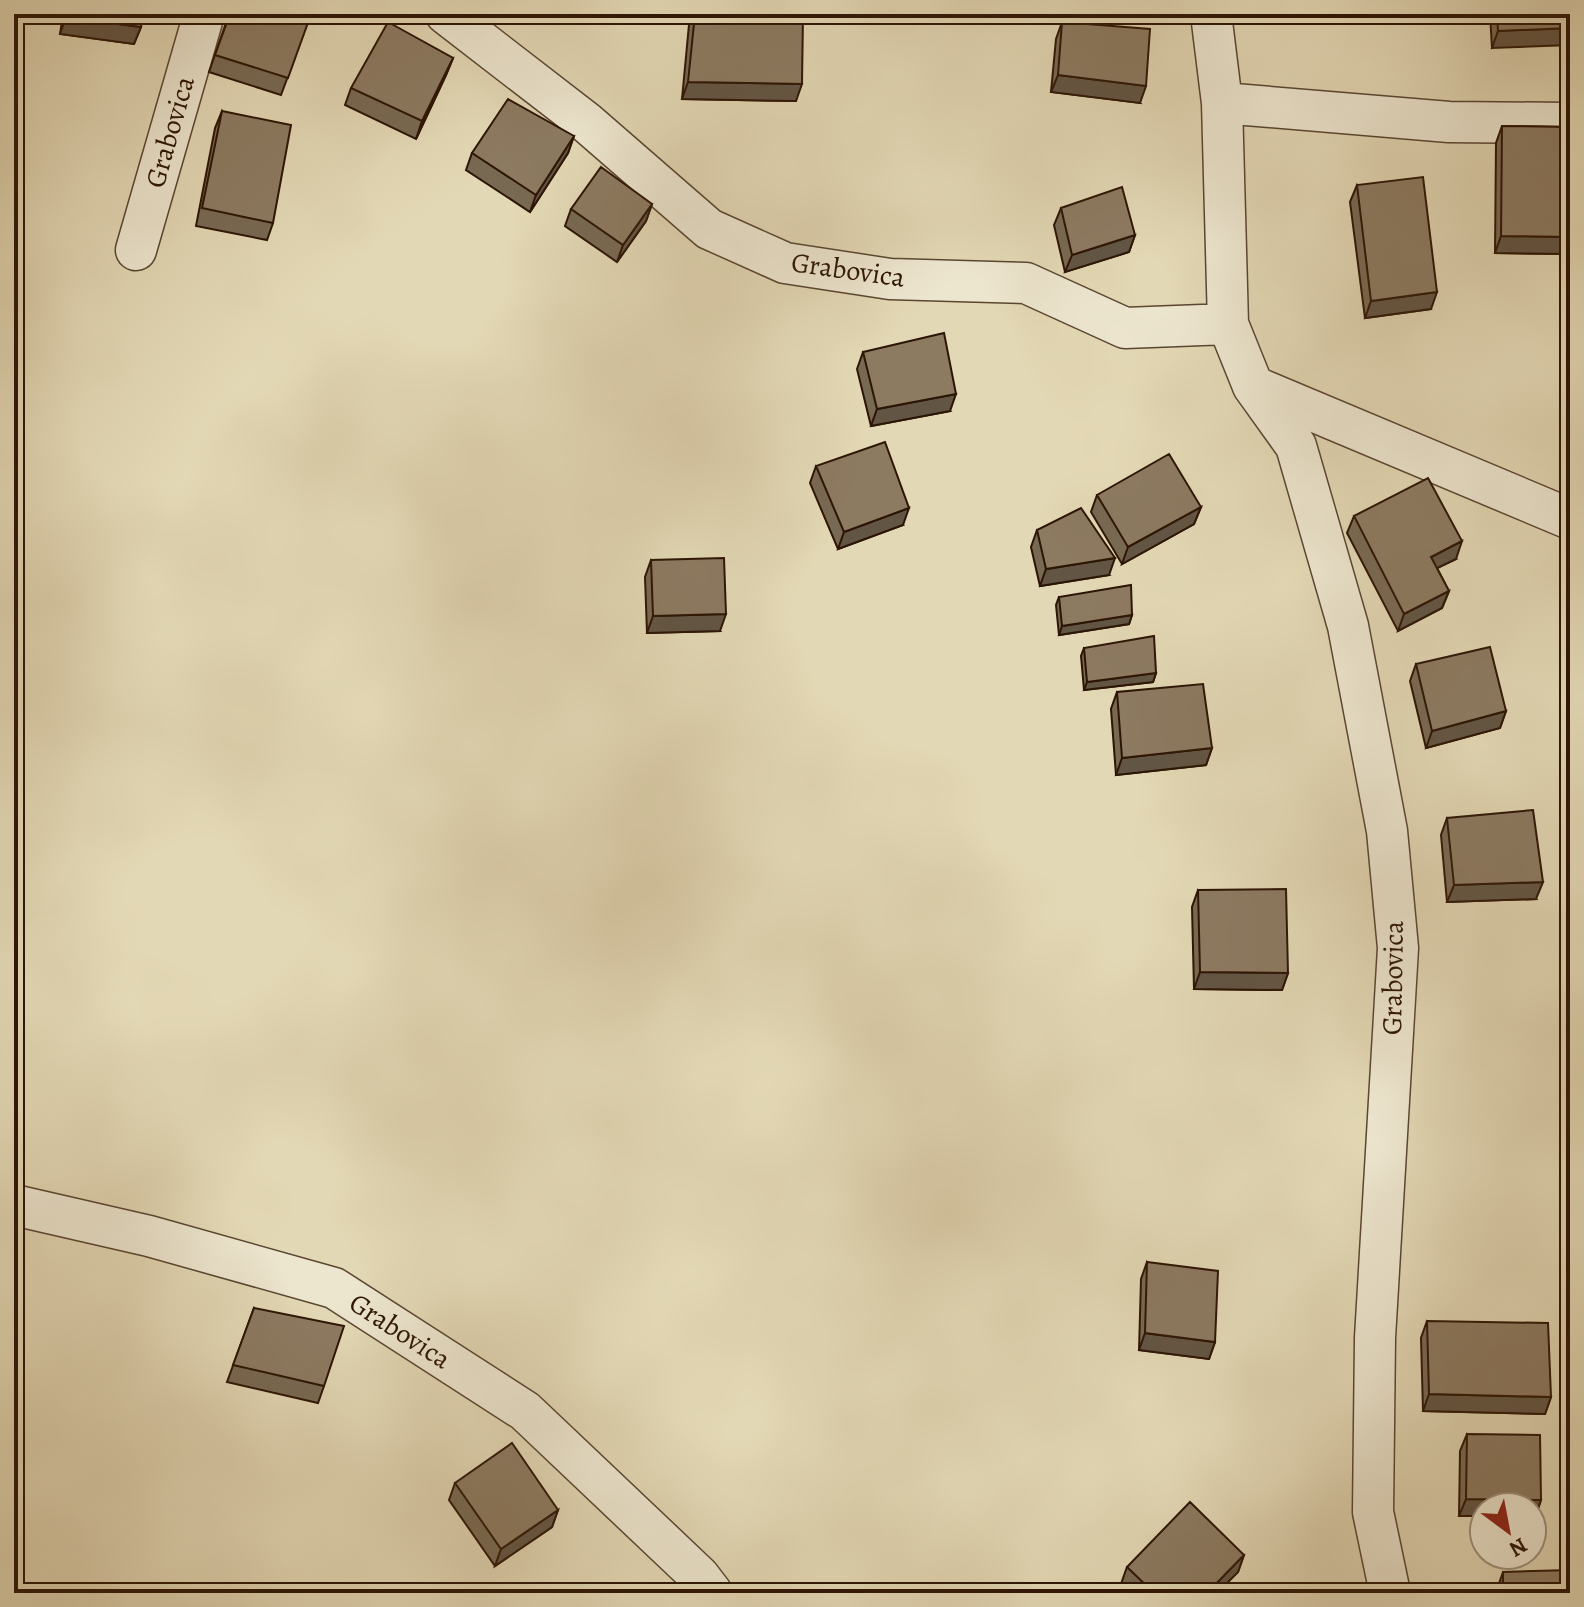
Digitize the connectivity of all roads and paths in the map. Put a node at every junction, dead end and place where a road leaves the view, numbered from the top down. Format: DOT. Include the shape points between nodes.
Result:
graph roads {
  1 [pos="204,14"];
  2 [pos="446,14"];
  3 [pos="1211,14"];
  4 [pos="1222,103"];
  5 [pos="1570,123"];
  6 [pos="136,250"];
  7 [pos="1228,324"];
  8 [pos="1253,386"];
  9 [pos="1570,519"];
  10 [pos="14,1205"];
  11 [pos="712,1593"];
  12 [pos="1390,1593"];
  1 -- 6 [label="street, Grabovica"];
  2 -- 7 [label="street, Grabovica" via="586,122 709,229 785,263 890,279 1026,283 1125,328"];
  3 -- 4 [label="street, Grabovica"];
  4 -- 5 [label="street" via="1449,122"];
  4 -- 7 [label="street, Grabovica"];
  7 -- 8 [label="street, Grabovica"];
  8 -- 9 [label="street"];
  8 -- 12 [label="street, Grabovica" via="1296,446 1348,626 1387,831 1398,948 1375,1338 1373,1512"];
  10 -- 11 [label="street, Grabovica" via="334,1288 525,1411"];
}
